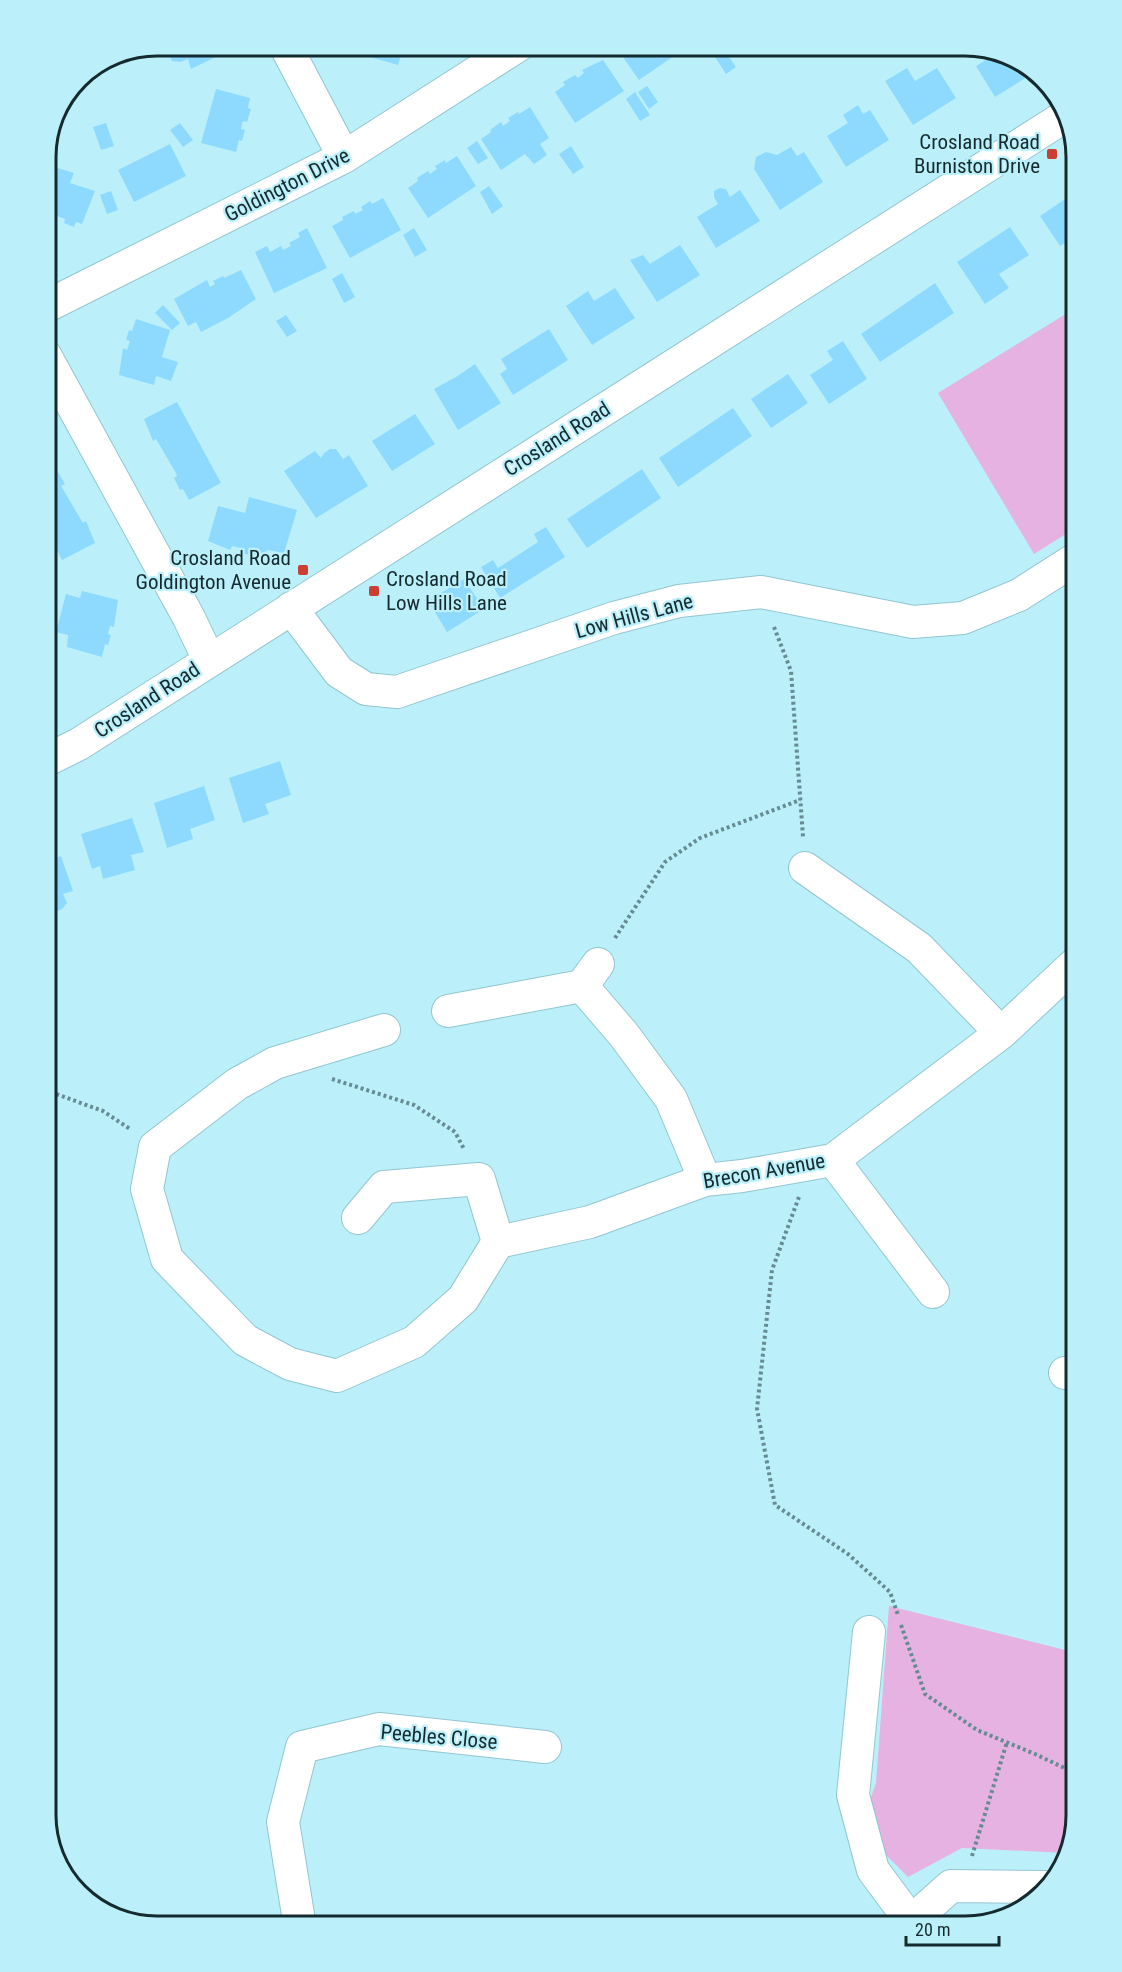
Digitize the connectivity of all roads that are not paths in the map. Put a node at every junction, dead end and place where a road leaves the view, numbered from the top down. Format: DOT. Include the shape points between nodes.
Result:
graph roads {
  1 [pos="291,56"];
  2 [pos="502,56"];
  3 [pos="1059,120"];
  4 [pos="344,157"];
  5 [pos="56,301"];
  6 [pos="56,376"];
  7 [pos="1066,565"];
  8 [pos="291,608"];
  9 [pos="209,660"];
  10 [pos="56,756"];
  11 [pos="805,868"];
  12 [pos="1066,972"];
  13 [pos="448,1011"];
  14 [pos="384,1030"];
  15 [pos="1001,1033"];
  16 [pos="822,1162"];
  17 [pos="705,1180"];
  18 [pos="358,1218"];
  19 [pos="498,1242"];
  20 [pos="933,1292"];
  21 [pos="868,1632"];
  22 [pos="545,1747"];
  23 [pos="1036,1887"];
  24 [pos="298,1916"];
  25 [pos="903,1916"];
  26 [pos="917,1916"];
  1 -- 4 [label="street"];
  2 -- 4 [label="street, Goldington Drive"];
  3 -- 8 [label="street, Crosland Road"];
  4 -- 5 [label="street, Goldington Drive"];
  6 -- 9 [label="street"];
  7 -- 8 [label="street, Low Hills Lane" via="1018,595 963,618 913,622 761,592 679,601 614,618 397,692 366,689 339,672"];
  8 -- 9 [label="street, Crosland Road"];
  9 -- 10 [label="street, Crosland Road"];
  11 -- 15 [label="street" via="919,948"];
  12 -- 15 [label="street, Brecon Avenue"];
  13 -- 17 [label="street" via="590,975 624,1035 670,1099"];
  14 -- 19 [label="street" via="275,1063 237,1083 155,1147 147,1189 167,1259 245,1340 290,1364 337,1376 414,1342 463,1299"];
  15 -- 16 [label="street, Brecon Avenue"];
  16 -- 17 [label="street, Brecon Avenue"];
  16 -- 20 [label="street"];
  17 -- 19 [label="street, Brecon Avenue" via="590,1222"];
  18 -- 19 [label="street" via="384,1187 479,1179"];
  21 -- 25 [label="street" via="853,1795 873,1870"];
  22 -- 24 [label="street, Peebles Close" via="379,1729 302,1748 284,1822"];
  23 -- 26 [label="street" via="951,1886"];
}
